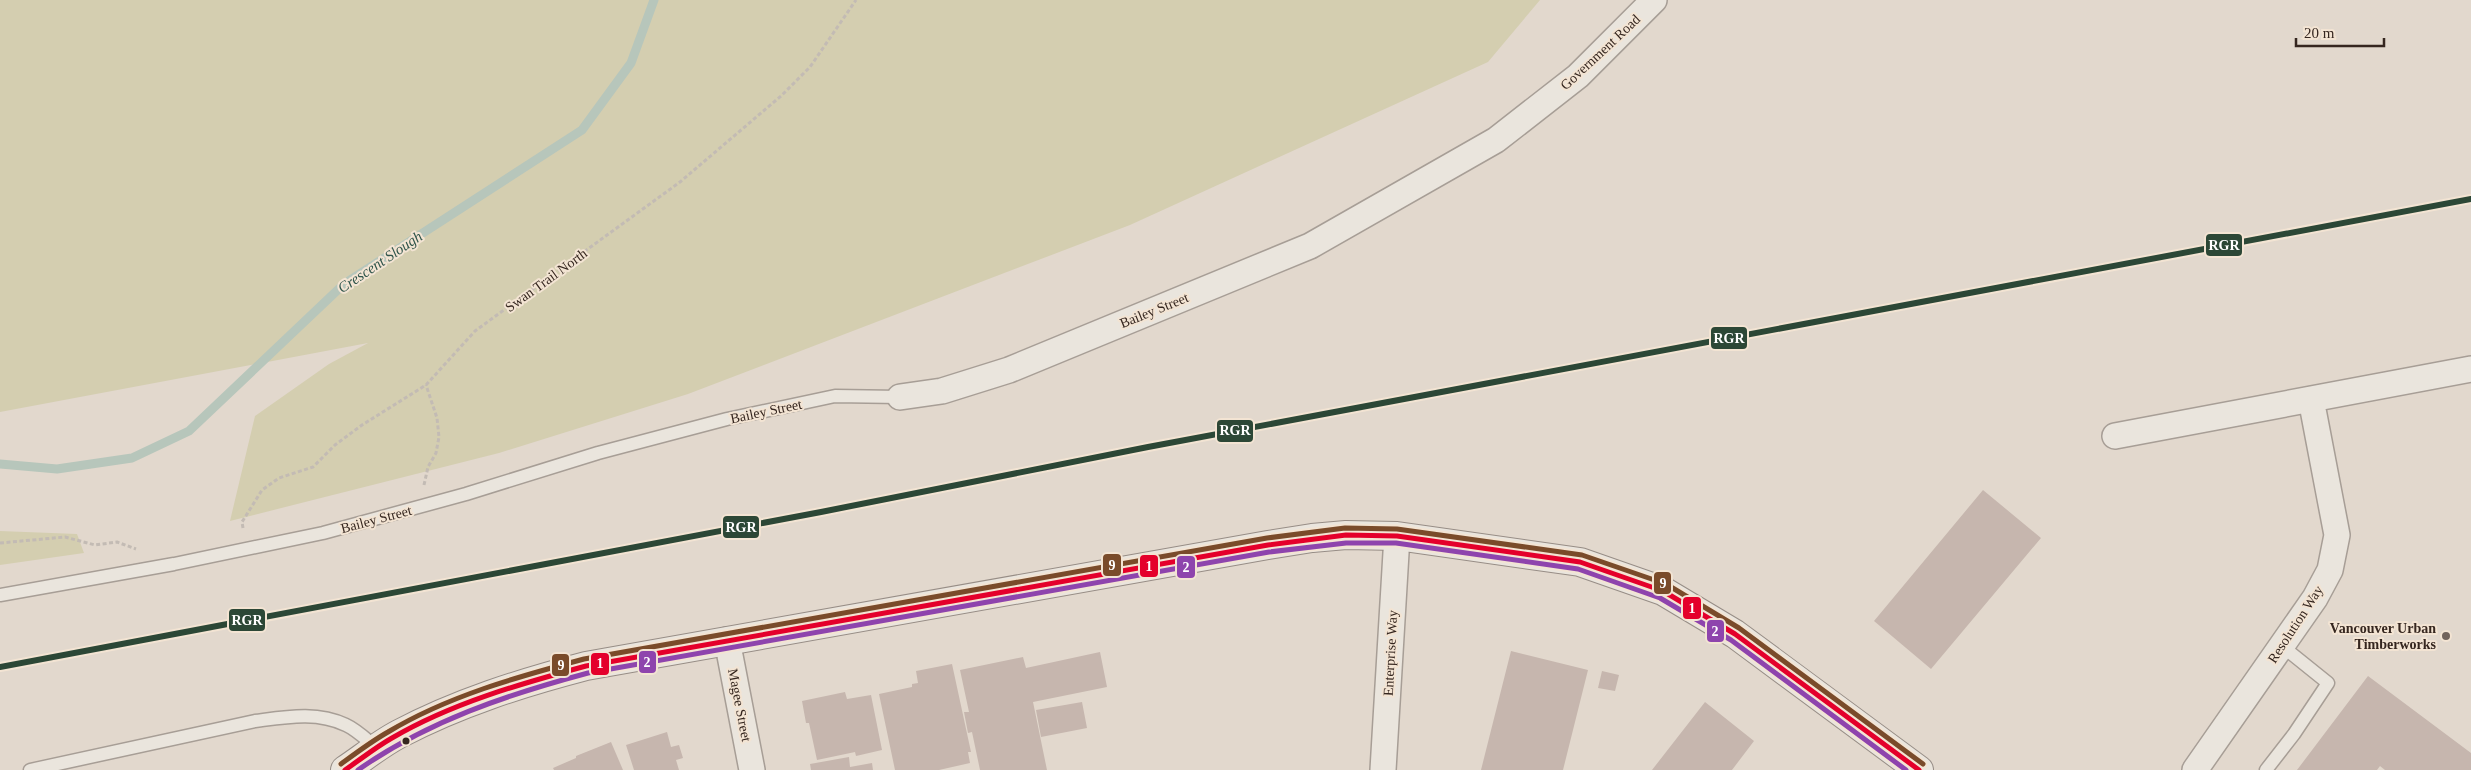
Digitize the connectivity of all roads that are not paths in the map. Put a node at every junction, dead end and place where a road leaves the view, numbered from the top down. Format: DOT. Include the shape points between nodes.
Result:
graph roads {
  1 [pos="1654,0"];
  2 [pos="1496,140"];
  3 [pos="2471,369"];
  4 [pos="900,397"];
  5 [pos="2312,399"];
  6 [pos="2115,436"];
  7 [pos="1397,536"];
  8 [pos="0,595"];
  9 [pos="727,640"];
  10 [pos="2282,646"];
  11 [pos="377,748"];
  12 [pos="30,770"];
  13 [pos="345,770"];
  14 [pos="752,770"];
  15 [pos="1383,770"];
  16 [pos="1919,770"];
  17 [pos="2195,770"];
  18 [pos="2266,770"];
  1 -- 2 [label="street, Government Road" via="1578,76"];
  2 -- 4 [label="street, Bailey Street" via="1310,246 1009,370 942,391"];
  3 -- 5 [label="street"];
  4 -- 8 [label="lane, Bailey Street" via="834,396 727,419 323,533"];
  5 -- 6 [label="street"];
  5 -- 10 [label="street, Resolution Way" via="2337,535 2330,570"];
  7 -- 9 [label="street" via="1346,535 1303,539"];
  7 -- 15 [label="street, Enterprise Way"];
  7 -- 16 [label="street" via="1580,562 1662,591 1735,634"];
  9 -- 11 [label="street" via="586,666 533,680 460,706"];
  9 -- 14 [label="street, Magee Street"];
  10 -- 17 [label="street, Resolution Way"];
  10 -- 18 [label="lane" via="2328,683"];
  11 -- 12 [label="lane" via="348,725 322,716 292,716 255,721"];
  11 -- 13 [label="street"];
}
